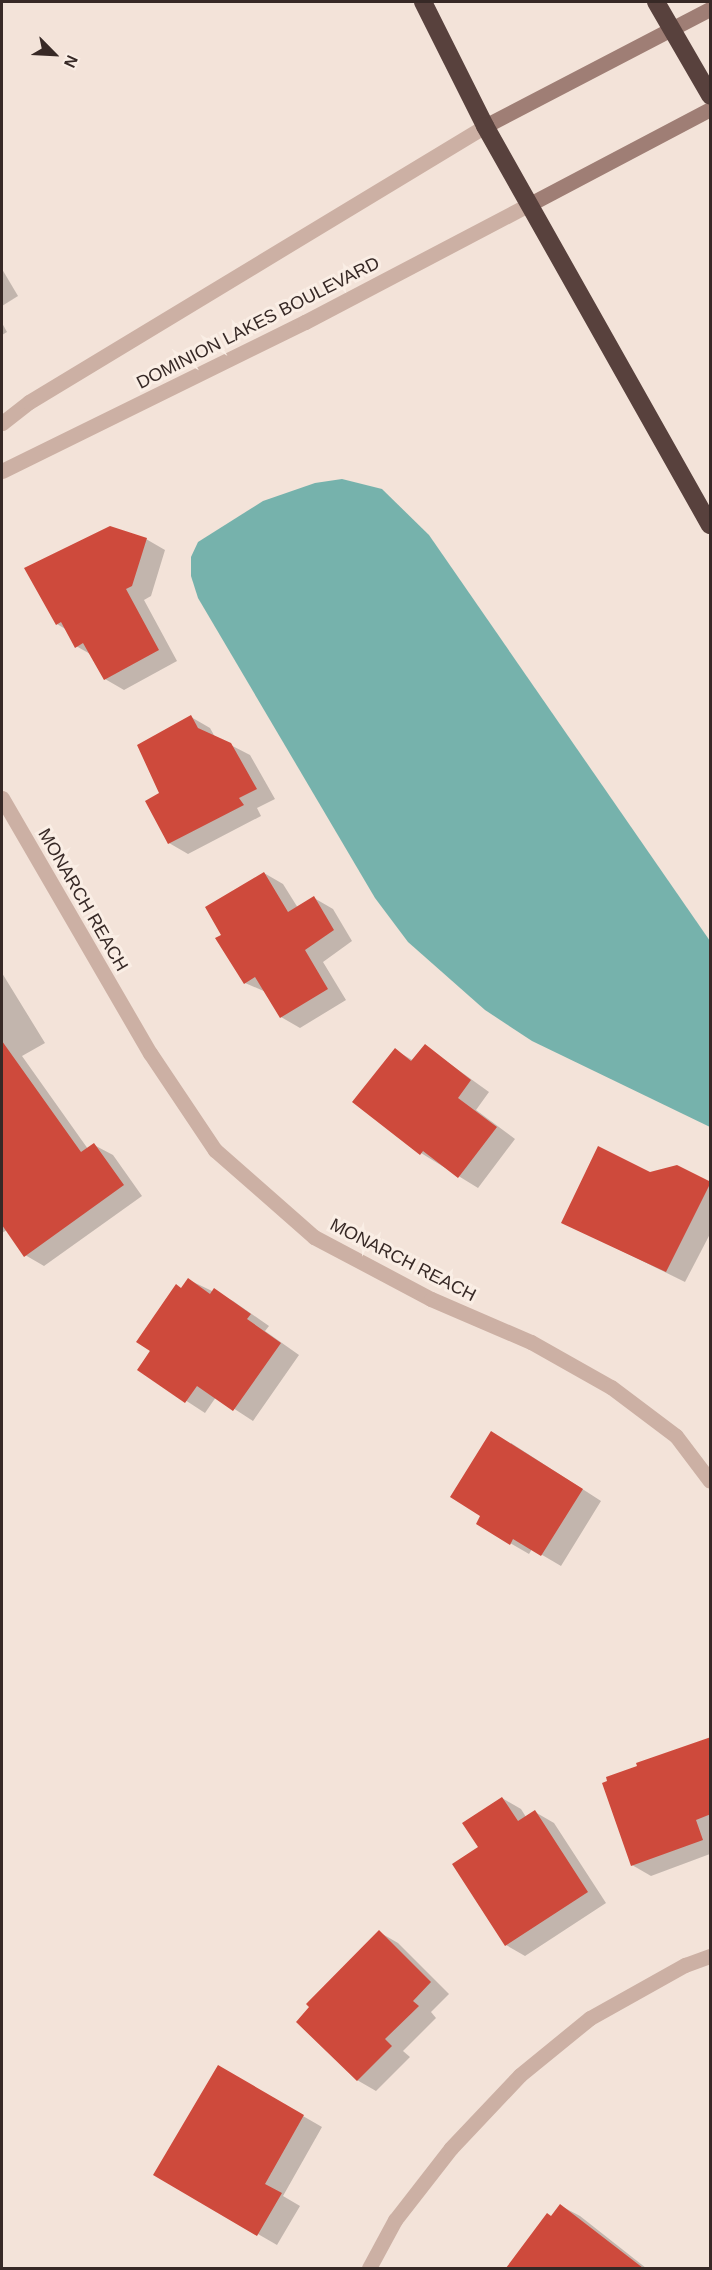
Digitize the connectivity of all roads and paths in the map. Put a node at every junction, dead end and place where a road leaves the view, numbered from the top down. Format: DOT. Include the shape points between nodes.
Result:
graph roads {
  1 [pos="423,2"];
  2 [pos="656,2"];
  3 [pos="711,9"];
  4 [pos="711,95"];
  5 [pos="711,109"];
  6 [pos="485,126"];
  7 [pos="530,204"];
  8 [pos="2,423"];
  9 [pos="2,471"];
  10 [pos="711,525"];
  11 [pos="2,798"];
  12 [pos="711,1481"];
  13 [pos="711,1956"];
  14 [pos="369,2268"];
  1 -- 6 [label="highway"];
  2 -- 4 [label="highway"];
  3 -- 6 [label="main road"];
  5 -- 7 [label="main road"];
  6 -- 7 [label="highway"];
  6 -- 8 [label="street" via="29,402"];
  7 -- 9 [label="street, DOMINION LAKES BOULEVARD" via="273,338"];
  7 -- 10 [label="highway"];
  11 -- 12 [label="street, MONARCH REACH" via="150,1053 215,1150 314,1238 431,1299 531,1342 611,1387 676,1436"];
  13 -- 14 [label="street" via="685,1965 590,2018 520,2075 451,2148 395,2220"];
}
